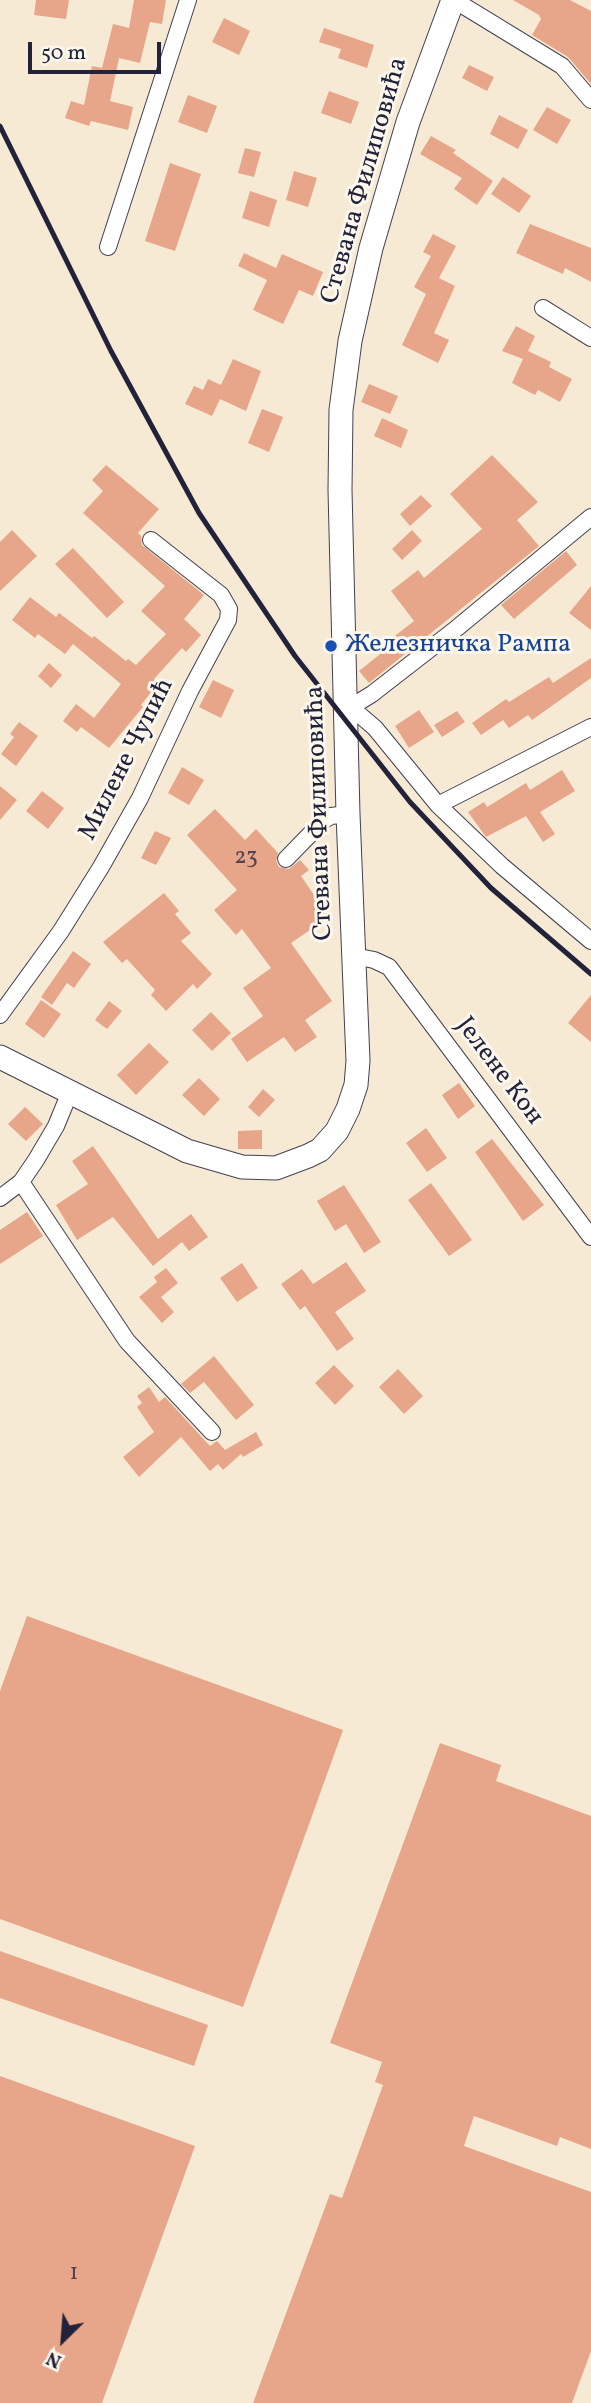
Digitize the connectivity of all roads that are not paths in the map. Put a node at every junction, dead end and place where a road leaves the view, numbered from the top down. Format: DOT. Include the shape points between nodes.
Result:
graph roads {
  1 [pos="188,0"];
  2 [pos="454,0"];
  3 [pos="591,100"];
  4 [pos="108,247"];
  5 [pos="543,308"];
  6 [pos="591,338"];
  7 [pos="591,517"];
  8 [pos="151,540"];
  9 [pos="346,710"];
  10 [pos="591,727"];
  11 [pos="438,805"];
  12 [pos="348,814"];
  13 [pos="286,859"];
  14 [pos="591,942"];
  15 [pos="354,956"];
  16 [pos="0,1015"];
  17 [pos="0,1057"];
  18 [pos="70,1092"];
  19 [pos="21,1182"];
  20 [pos="0,1198"];
  21 [pos="591,1237"];
  22 [pos="212,1432"];
  1 -- 4 [label="street"];
  2 -- 3 [label="street" via="562,66"];
  2 -- 9 [label="main road, Стевана Филиповића" via="408,122 371,248 344,380 340,490"];
  5 -- 6 [label="street"];
  7 -- 9 [label="street" via="457,628"];
  8 -- 16 [label="street, Милене Чупић" via="221,595 229,608 228,620 101,867"];
  9 -- 11 [label="street" via="375,728"];
  9 -- 12 [label="main road, Стевана Филиповића"];
  10 -- 11 [label="street"];
  11 -- 14 [label="street"];
  12 -- 13 [label="street" via="324,820"];
  12 -- 15 [label="main road, Стевана Филиповића"];
  15 -- 18 [label="main road, Стевана Филиповића" via="356,1085 337,1131 320,1150 298,1161 276,1168 221,1164"];
  15 -- 21 [label="street, Јелене Кон" via="389,967"];
  17 -- 18 [label="main road, Стевана Филиповића"];
  18 -- 19 [label="street" via="56,1126"];
  19 -- 20 [label="street"];
  19 -- 22 [label="street" via="127,1341"];
}
